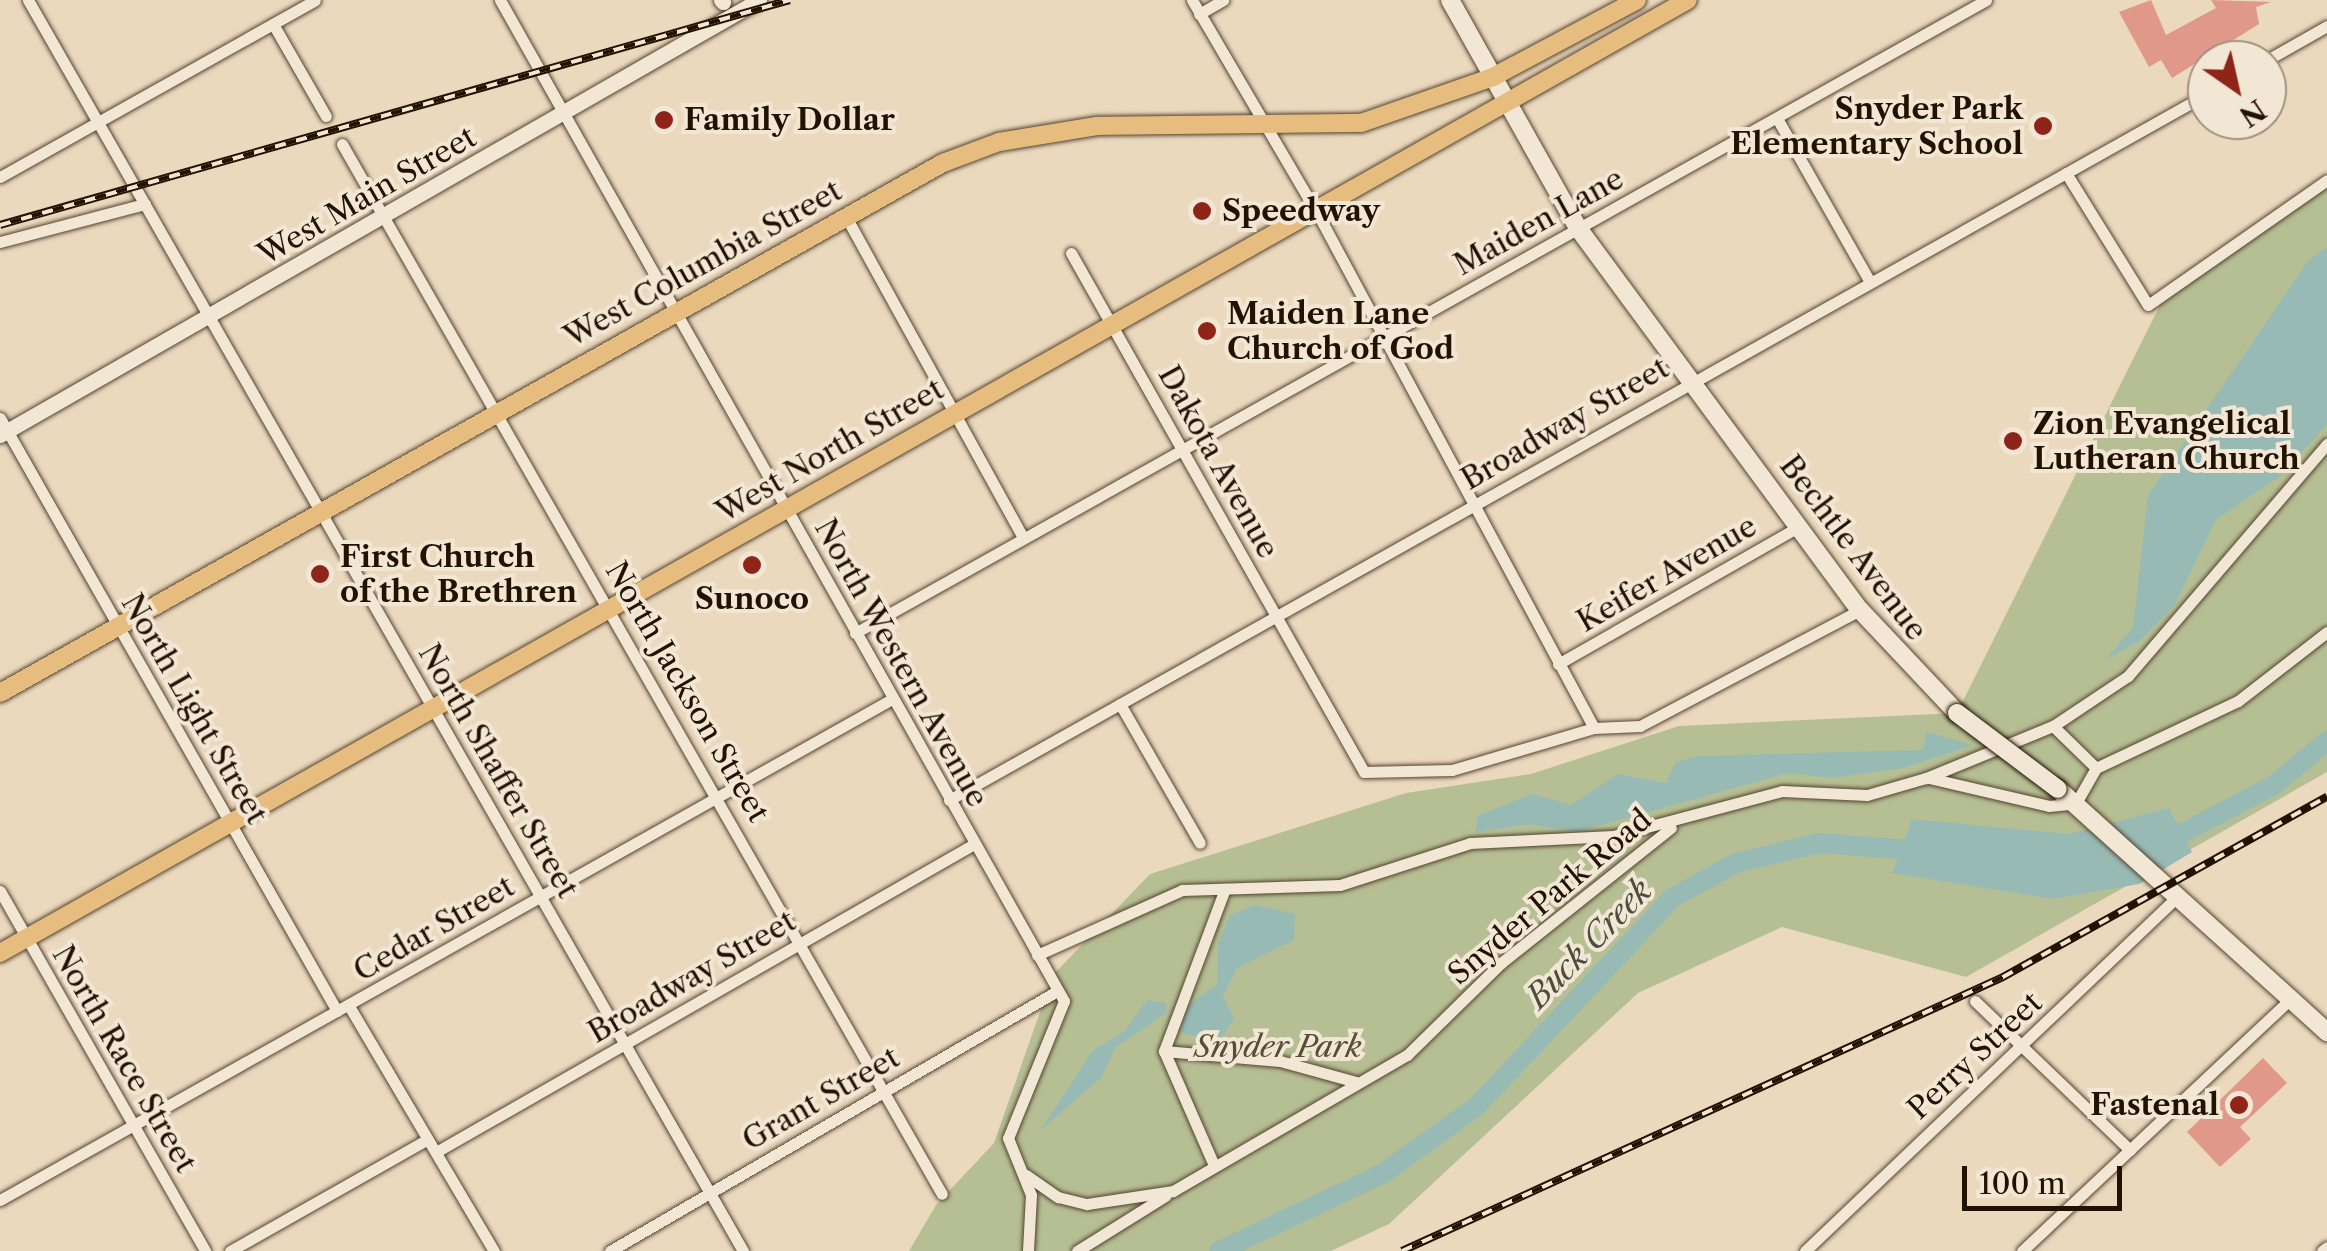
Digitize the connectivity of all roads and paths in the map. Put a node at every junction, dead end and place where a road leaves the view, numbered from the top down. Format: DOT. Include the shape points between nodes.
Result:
graph roads {
  1 [pos="28,0"];
  2 [pos="315,0"];
  3 [pos="500,0"];
  4 [pos="759,0"];
  5 [pos="1192,0"];
  6 [pos="1224,0"];
  7 [pos="1450,0"];
  8 [pos="1637,0"];
  9 [pos="1688,0"];
  10 [pos="1986,0"];
  11 [pos="1969,4"];
  12 [pos="1200,14"];
  13 [pos="273,24"];
  14 [pos="2327,26"];
  15 [pos="2287,49"];
  16 [pos="1493,77"];
  17 [pos="1506,103"];
  18 [pos="2187,105"];
  19 [pos="564,115"];
  20 [pos="326,116"];
  21 [pos="1778,120"];
  22 [pos="97,121"];
  23 [pos="1262,128"];
  24 [pos="342,144"];
  25 [pos="2066,173"];
  26 [pos="0,177"];
  27 [pos="2327,180"];
  28 [pos="145,204"];
  29 [pos="1308,210"];
  30 [pos="845,215"];
  31 [pos="387,216"];
  32 [pos="1578,228"];
  33 [pos="0,242"];
  34 [pos="1071,253"];
  35 [pos="1870,282"];
  36 [pos="674,312"];
  37 [pos="209,317"];
  38 [pos="1111,323"];
  39 [pos="1386,340"];
  40 [pos="1692,381"];
  41 [pos="498,411"];
  42 [pos="954,412"];
  43 [pos="2,428"];
  44 [pos="2327,444"];
  45 [pos="1186,453"];
  46 [pos="1471,506"];
  47 [pos="785,508"];
  48 [pos="321,512"];
  49 [pos="1800,526"];
  50 [pos="1023,538"];
  51 [pos="609,607"];
  52 [pos="1860,610"];
  53 [pos="1276,616"];
  54 [pos="118,626"];
  55 [pos="2327,632"];
  56 [pos="855,633"];
  57 [pos="1558,664"];
  58 [pos="0,693"];
  59 [pos="892,699"];
  60 [pos="1120,704"];
  61 [pos="432,708"];
  62 [pos="2053,726"];
  63 [pos="1594,728"];
  64 [pos="2096,768"];
  65 [pos="1926,778"];
  66 [pos="717,797"];
  67 [pos="949,800"];
  68 [pos="2076,803"];
  69 [pos="230,822"];
  70 [pos="1679,823"];
  71 [pos="1200,843"];
  72 [pos="974,844"];
  73 [pos="1225,889"];
  74 [pos="0,891"];
  75 [pos="2179,895"];
  76 [pos="541,896"];
  77 [pos="26,938"];
  78 [pos="800,944"];
  79 [pos="0,952"];
  80 [pos="1037,955"];
  81 [pos="1057,990"];
  82 [pos="2291,998"];
  83 [pos="1975,1001"];
  84 [pos="343,1008"];
  85 [pos="2327,1032"];
  86 [pos="624,1044"];
  87 [pos="2022,1047"];
  88 [pos="1164,1052"];
  89 [pos="1360,1083"];
  90 [pos="884,1092"];
  91 [pos="133,1126"];
  92 [pos="428,1139"];
  93 [pos="2130,1150"];
  94 [pos="436,1152"];
  95 [pos="1213,1164"];
  96 [pos="1025,1175"];
  97 [pos="1172,1191"];
  98 [pos="709,1194"];
  99 [pos="942,1194"];
  100 [pos="0,1200"];
  101 [pos="204,1251"];
  102 [pos="230,1251"];
  103 [pos="494,1251"];
  104 [pos="610,1251"];
  105 [pos="743,1251"];
  106 [pos="1028,1251"];
  107 [pos="1077,1251"];
  108 [pos="1805,1251"];
  109 [pos="2022,1251"];
  1 -- 22 [label="street, North Shaffer Street"];
  2 -- 13 [label="street"];
  3 -- 19 [label="street, North Western Avenue"];
  4 -- 19 [label="street, West Main Street"];
  5 -- 12 [label="street"];
  6 -- 12 [label="street"];
  7 -- 16 [label="main road, Bechtle Avenue"];
  8 -- 16 [label="main road"];
  9 -- 17 [label="main road, West North Street"];
  10 -- 11 [label="street, Maiden Lane"];
  11 -- 21 [label="street, Maiden Lane"];
  12 -- 23 [label="street"];
  13 -- 20 [label="street"];
  13 -- 22 [label="street"];
  14 -- 15 [label="street"];
  16 -- 17 [label="main road, Bechtle Avenue"];
  16 -- 23 [label="main road, West Columbia Street" via="1361,123"];
  17 -- 29 [label="main road, West North Street"];
  17 -- 32 [label="main road, Bechtle Avenue"];
  18 -- 25 [label="street, Broadway Street"];
  19 -- 31 [label="street, West Main Street"];
  19 -- 36 [label="street, North Western Avenue"];
  21 -- 32 [label="street, Maiden Lane"];
  21 -- 35 [label="street"];
  22 -- 26 [label="street"];
  22 -- 28 [label="street, North Shaffer Street"];
  23 -- 29 [label="street"];
  23 -- 30 [label="main road, West Columbia Street" via="1046,132 943,162"];
  24 -- 31 [label="street, North Jackson Street"];
  25 -- 27 [label="street" via="2148,305"];
  25 -- 35 [label="street, Broadway Street"];
  28 -- 33 [label="street"];
  28 -- 37 [label="street, North Shaffer Street"];
  29 -- 38 [label="main road, West North Street"];
  29 -- 39 [label="street"];
  30 -- 36 [label="main road, West Columbia Street"];
  30 -- 42 [label="street"];
  31 -- 37 [label="street, West Main Street"];
  31 -- 41 [label="street, North Jackson Street"];
  32 -- 39 [label="street, Maiden Lane"];
  32 -- 40 [label="main road, Bechtle Avenue"];
  34 -- 38 [label="street, Dakota Avenue"];
  35 -- 40 [label="street, Broadway Street"];
  36 -- 41 [label="main road, West Columbia Street"];
  36 -- 47 [label="street, North Western Avenue"];
  37 -- 43 [label="street, West Main Street"];
  37 -- 48 [label="street, North Shaffer Street"];
  38 -- 42 [label="main road, West North Street"];
  38 -- 45 [label="street, Dakota Avenue"];
  39 -- 45 [label="street, Maiden Lane"];
  39 -- 46 [label="street"];
  40 -- 46 [label="street, Broadway Street"];
  40 -- 49 [label="main road, Bechtle Avenue"];
  41 -- 48 [label="main road, West Columbia Street"];
  41 -- 51 [label="street, North Jackson Street"];
  42 -- 47 [label="main road, West North Street"];
  42 -- 50 [label="street"];
  43 -- 54 [label="street, North Light Street"];
  44 -- 62 [label="street, Snyder Park Road" via="2144,660"];
  45 -- 50 [label="street, Maiden Lane"];
  45 -- 53 [label="street, Dakota Avenue"];
  46 -- 53 [label="street, Broadway Street"];
  46 -- 57 [label="street"];
  47 -- 51 [label="main road, West North Street"];
  47 -- 56 [label="street, North Western Avenue"];
  48 -- 54 [label="main road, West Columbia Street"];
  48 -- 61 [label="street, North Shaffer Street"];
  49 -- 52 [label="main road, Bechtle Avenue"];
  49 -- 57 [label="street, Keifer Avenue"];
  50 -- 56 [label="street, Maiden Lane"];
  51 -- 61 [label="main road, West North Street"];
  51 -- 66 [label="street, North Jackson Street"];
  52 -- 63 [label="street, Dakota Avenue" via="1657,719 1626,730"];
  52 -- 68 [label="main road, Bechtle Avenue, bridge" via="1957,713"];
  53 -- 60 [label="street, Broadway Street"];
  53 -- 63 [label="street, Dakota Avenue" via="1353,760 1377,776 1452,770"];
  54 -- 58 [label="main road, West Columbia Street"];
  54 -- 69 [label="street, North Light Street"];
  55 -- 64 [label="street" via="2238,701"];
  56 -- 59 [label="street, North Western Avenue"];
  57 -- 63 [label="street"];
  59 -- 66 [label="street, Cedar Street"];
  59 -- 67 [label="street, North Western Avenue"];
  60 -- 67 [label="street, Broadway Street"];
  60 -- 71 [label="street"];
  61 -- 69 [label="main road, West North Street"];
  61 -- 76 [label="street, North Shaffer Street"];
  62 -- 64 [label="street"];
  62 -- 65 [label="street, Snyder Park Road"];
  64 -- 68 [label="street"];
  65 -- 68 [label="street" via="2049,806"];
  65 -- 70 [label="street, Snyder Park Road" via="1867,795 1782,792"];
  66 -- 76 [label="street, Cedar Street"];
  66 -- 78 [label="street, North Jackson Street"];
  67 -- 72 [label="street, North Western Avenue"];
  68 -- 75 [label="main road, Bechtle Avenue"];
  69 -- 77 [label="main road, West North Street"];
  69 -- 84 [label="street, North Light Street"];
  70 -- 73 [label="street, Snyder Park Road" via="1576,840 1470,843 1340,885"];
  70 -- 89 [label="street, Snyder Park Road" via="1501,964 1406,1055"];
  72 -- 78 [label="street, Broadway Street"];
  72 -- 80 [label="street, North Western Avenue"];
  73 -- 80 [label="street, Snyder Park Road" via="1159,895"];
  73 -- 88 [label="street"];
  74 -- 77 [label="street, North Race Street"];
  75 -- 82 [label="main road, Bechtle Avenue"];
  75 -- 87 [label="street, Perry Street"];
  76 -- 84 [label="street, Cedar Street"];
  76 -- 86 [label="street, North Shaffer Street"];
  77 -- 79 [label="main road, West North Street"];
  77 -- 91 [label="street, North Race Street"];
  78 -- 86 [label="street, Broadway Street"];
  78 -- 90 [label="street, North Jackson Street"];
  80 -- 81 [label="street, North Western Avenue"];
  81 -- 90 [label="street, Grant Street"];
  81 -- 96 [label="street" via="1062,1016 1008,1138"];
  82 -- 85 [label="main road, Bechtle Avenue"];
  82 -- 93 [label="street"];
  83 -- 87 [label="street"];
  84 -- 91 [label="street, Cedar Street"];
  84 -- 92 [label="street, North Light Street"];
  86 -- 94 [label="street, Broadway Street"];
  86 -- 98 [label="street, North Shaffer Street"];
  87 -- 93 [label="street"];
  87 -- 108 [label="street, Perry Street"];
  88 -- 89 [label="street" via="1280,1061"];
  88 -- 95 [label="street"];
  89 -- 95 [label="street, Snyder Park Road"];
  90 -- 98 [label="street, Grant Street"];
  90 -- 99 [label="street, North Jackson Street"];
  91 -- 100 [label="street, Cedar Street"];
  91 -- 101 [label="street, North Race Street"];
  92 -- 94 [label="street, North Light Street"];
  92 -- 102 [label="street"];
  93 -- 109 [label="street"];
  94 -- 103 [label="street, North Light Street"];
  95 -- 97 [label="street, Snyder Park Road"];
  96 -- 97 [label="street, Snyder Park Road" via="1058,1197 1088,1204"];
  96 -- 106 [label="street"];
  97 -- 107 [label="street, Snyder Park Road"];
  98 -- 104 [label="street, Grant Street"];
  98 -- 105 [label="street, North Shaffer Street"];
}
